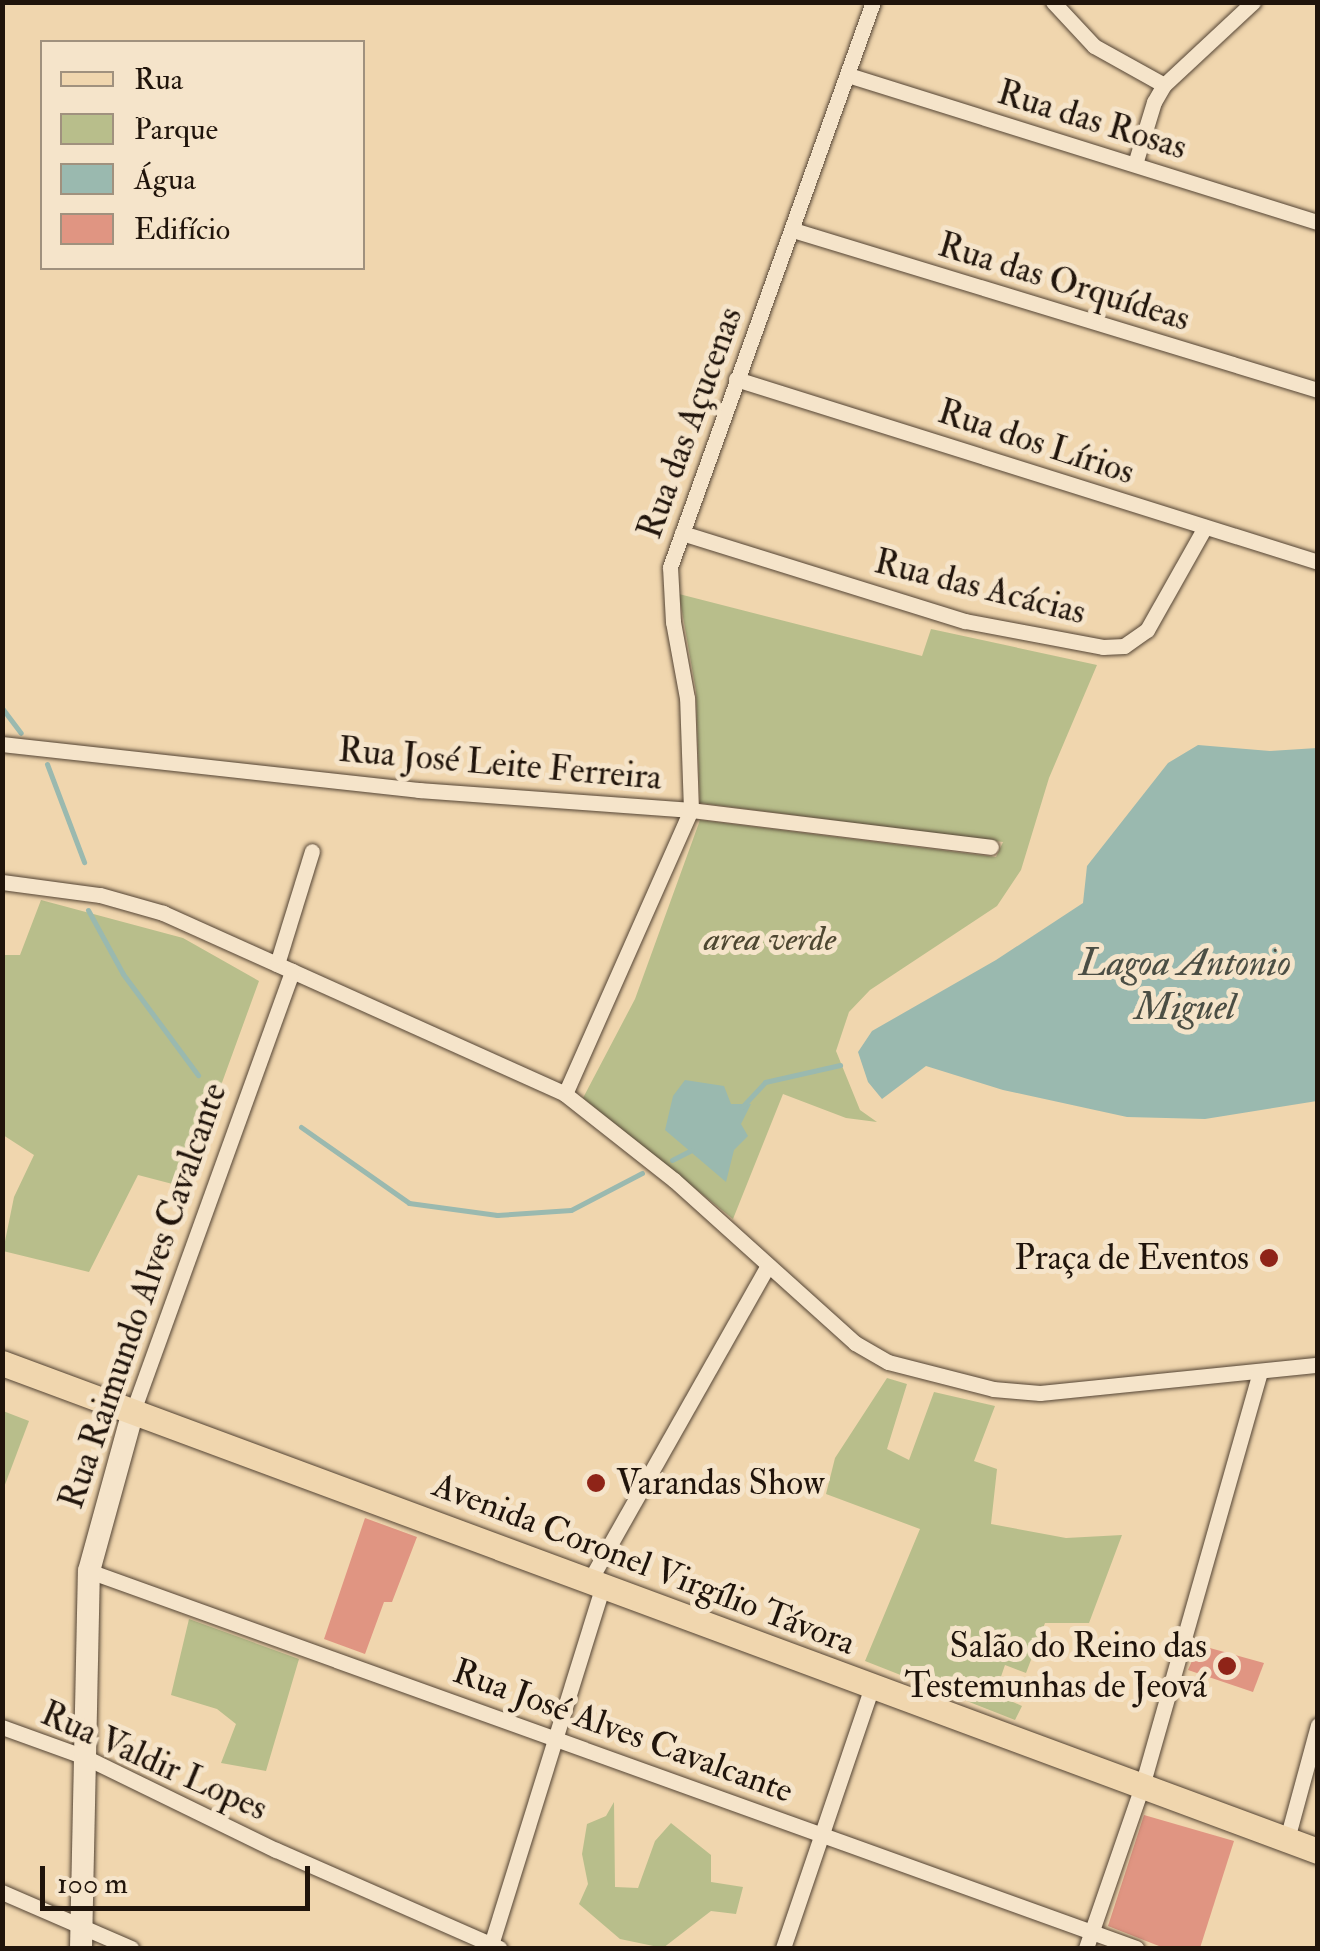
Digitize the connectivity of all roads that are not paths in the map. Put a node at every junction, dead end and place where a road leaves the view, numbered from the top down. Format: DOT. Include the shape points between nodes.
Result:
graph roads {
  1 [pos="874,2"];
  2 [pos="1053,2"];
  3 [pos="1254,2"];
  4 [pos="848,76"];
  5 [pos="1164,85"];
  6 [pos="1135,164"];
  7 [pos="1318,222"];
  8 [pos="793,230"];
  9 [pos="736,379"];
  10 [pos="1318,390"];
  11 [pos="1206,527"];
  12 [pos="682,532"];
  13 [pos="1318,562"];
  14 [pos="2,744"];
  15 [pos="691,810"];
  16 [pos="991,847"];
  17 [pos="312,851"];
  18 [pos="2,882"];
  19 [pos="285,968"];
  20 [pos="565,1094"];
  21 [pos="768,1266"];
  22 [pos="2,1362"];
  23 [pos="1318,1365"];
  24 [pos="1260,1373"];
  25 [pos="134,1410"];
  26 [pos="89,1572"];
  27 [pos="596,1583"];
  28 [pos="872,1687"];
  29 [pos="1318,1725"];
  30 [pos="2,1727"];
  31 [pos="554,1738"];
  32 [pos="85,1758"];
  33 [pos="1142,1786"];
  34 [pos="823,1837"];
  35 [pos="1287,1839"];
  36 [pos="1318,1851"];
  37 [pos="2,1892"];
  38 [pos="1092,1932"];
  39 [pos="80,1938"];
  40 [pos="493,1947"];
  41 [pos="131,1948"];
  42 [pos="783,1948"];
  43 [pos="1086,1948"];
  44 [pos="1136,1948"];
  1 -- 4 [label="street, Rua das Açucenas"];
  2 -- 5 [label="street" via="1094,46"];
  3 -- 5 [label="street"];
  4 -- 6 [label="street, Rua das Rosas"];
  4 -- 8 [label="street, Rua das Açucenas"];
  5 -- 6 [label="street"];
  6 -- 7 [label="street, Rua das Rosas"];
  8 -- 9 [label="street, Rua das Açucenas"];
  8 -- 10 [label="street, Rua das Orquídeas"];
  9 -- 11 [label="street, Rua dos Lírios"];
  9 -- 12 [label="street, Rua das Açucenas"];
  11 -- 12 [label="street, Rua das Acácias" via="1147,630 1124,646 1103,648 965,621"];
  11 -- 13 [label="street, Rua dos Lírios"];
  12 -- 15 [label="street, Rua das Açucenas" via="670,583 687,698"];
  14 -- 15 [label="street, Rua José Leite Ferreira" via="420,790"];
  15 -- 16 [label="street, Rua José Leite Ferreira"];
  15 -- 20 [label="street, Rua das Açucenas"];
  17 -- 19 [label="street, Rua Raimundo Alves Cavalcante"];
  18 -- 19 [label="street" via="126,901"];
  19 -- 20 [label="street"];
  19 -- 25 [label="street, Rua Raimundo Alves Cavalcante"];
  20 -- 21 [label="street"];
  21 -- 24 [label="street" via="855,1343 936,1378 1040,1393"];
  21 -- 27 [label="street"];
  22 -- 25 [label="main road, Avenida Coronel Virgílio Távora"];
  23 -- 24 [label="street"];
  24 -- 33 [label="street"];
  25 -- 26 [label="street, Rua Raimundo Alves Cavalcante"];
  25 -- 27 [label="main road, Avenida Coronel Virgílio Távora"];
  26 -- 31 [label="street, Rua José Alves Cavalcante"];
  26 -- 32 [label="street, Rua Raimundo Alves Cavalcante"];
  27 -- 28 [label="main road, Avenida Coronel Virgílio Távora"];
  27 -- 31 [label="street"];
  28 -- 33 [label="main road, Avenida Coronel Virgílio Távora"];
  28 -- 34 [label="street"];
  29 -- 35 [label="street"];
  30 -- 32 [label="street, Rua Valdir Lopes"];
  31 -- 34 [label="street, Rua José Alves Cavalcante"];
  31 -- 40 [label="street"];
  32 -- 39 [label="street, Rua Raimundo Alves Cavalcante"];
  32 -- 40 [label="street, Rua Valdir Lopes"];
  33 -- 35 [label="main road, Avenida Coronel Virgílio Távora"];
  33 -- 38 [label="street"];
  34 -- 38 [label="street, Rua José Alves Cavalcante"];
  34 -- 42 [label="street"];
  35 -- 36 [label="main road, Avenida Coronel Virgílio Távora"];
  37 -- 39 [label="street"];
  38 -- 43 [label="street"];
  38 -- 44 [label="street, Rua José Alves Cavalcante"];
  39 -- 41 [label="street"];
}
